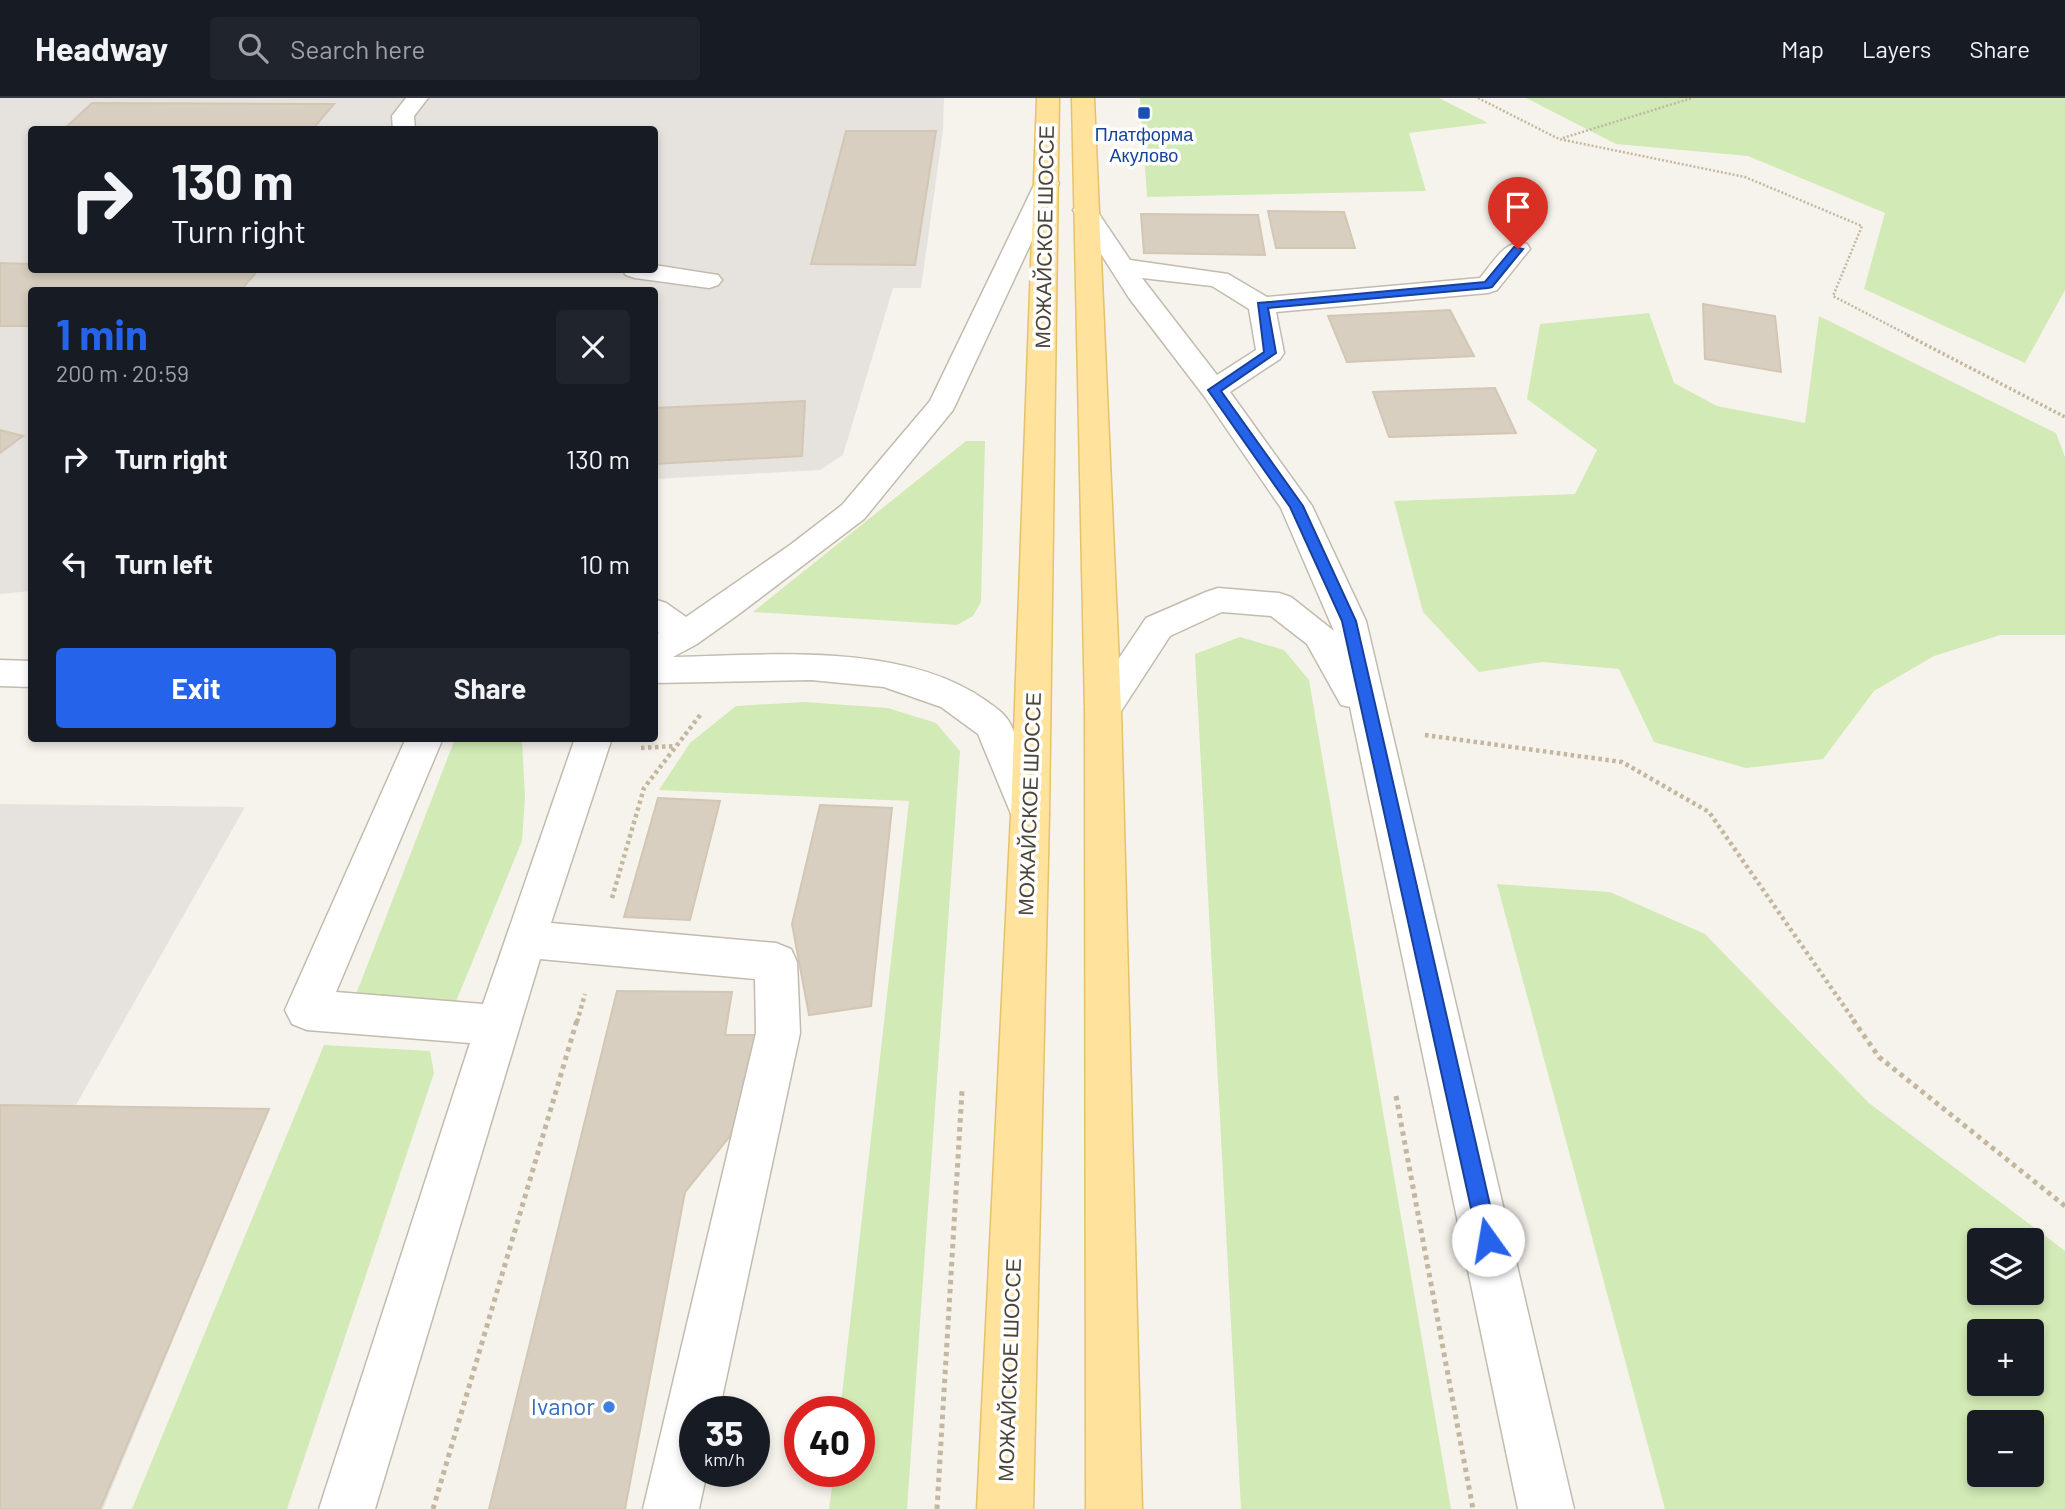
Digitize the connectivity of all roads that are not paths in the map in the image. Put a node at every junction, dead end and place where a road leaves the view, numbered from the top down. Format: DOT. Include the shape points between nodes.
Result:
graph roads {
  1 [pos="417,98"];
  2 [pos="1048,98"];
  3 [pos="1083,98"];
  4 [pos="404,126"];
  5 [pos="1047,183"];
  6 [pos="1085,210"];
  7 [pos="1518,249"];
  8 [pos="1120,265"];
  9 [pos="657,273"];
  10 [pos="709,280"];
  11 [pos="1262,305"];
  12 [pos="1214,390"];
  13 [pos="658,614"];
  14 [pos="685,635"];
  15 [pos="658,649"];
  16 [pos="658,670"];
  17 [pos="0,674"];
  18 [pos="28,674"];
  19 [pos="1103,709"];
  20 [pos="1372,727"];
  21 [pos="423,742"];
  22 [pos="593,742"];
  23 [pos="1030,816"];
  24 [pos="525,939"];
  25 [pos="499,1026"];
  26 [pos="347,1509"];
  27 [pos="671,1509"];
  28 [pos="1005,1509"];
  29 [pos="1114,1509"];
  30 [pos="1546,1509"];
  1 -- 4 [label="street" via="403,116"];
  2 -- 5 [label="main road, МОЖАЙСКОЕ ШОССЕ"];
  3 -- 6 [label="main road, МОЖАЙСКОЕ ШОССЕ"];
  5 -- 14 [label="street" via="943,404 853,512"];
  5 -- 23 [label="main road, МОЖАЙСКОЕ ШОССЕ"];
  6 -- 8 [label="street"];
  6 -- 19 [label="main road, МОЖАЙСКОЕ ШОССЕ"];
  7 -- 11 [label="street" via="1488,285"];
  8 -- 11 [label="street" via="1219,279"];
  8 -- 12 [label="street"];
  9 -- 10 [label="street"];
  11 -- 12 [label="street" via="1270,353"];
  12 -- 20 [label="street" via="1296,506 1349,621"];
  13 -- 14 [label="street"];
  14 -- 15 [label="street"];
  16 -- 23 [label="street" via="823,668 886,674 954,697 993,725"];
  17 -- 18 [label="street"];
  19 -- 20 [label="street" via="1158,627 1218,600 1279,605 1319,635"];
  19 -- 29 [label="main road, МОЖАЙСКОЕ ШОССЕ"];
  20 -- 30 [label="street"];
  21 -- 25 [label="street" via="307,1010"];
  22 -- 24 [label="street"];
  23 -- 28 [label="main road, МОЖАЙСКОЕ ШОССЕ"];
  24 -- 25 [label="street"];
  24 -- 27 [label="street" via="776,962 778,1033"];
  25 -- 26 [label="street"];
}
